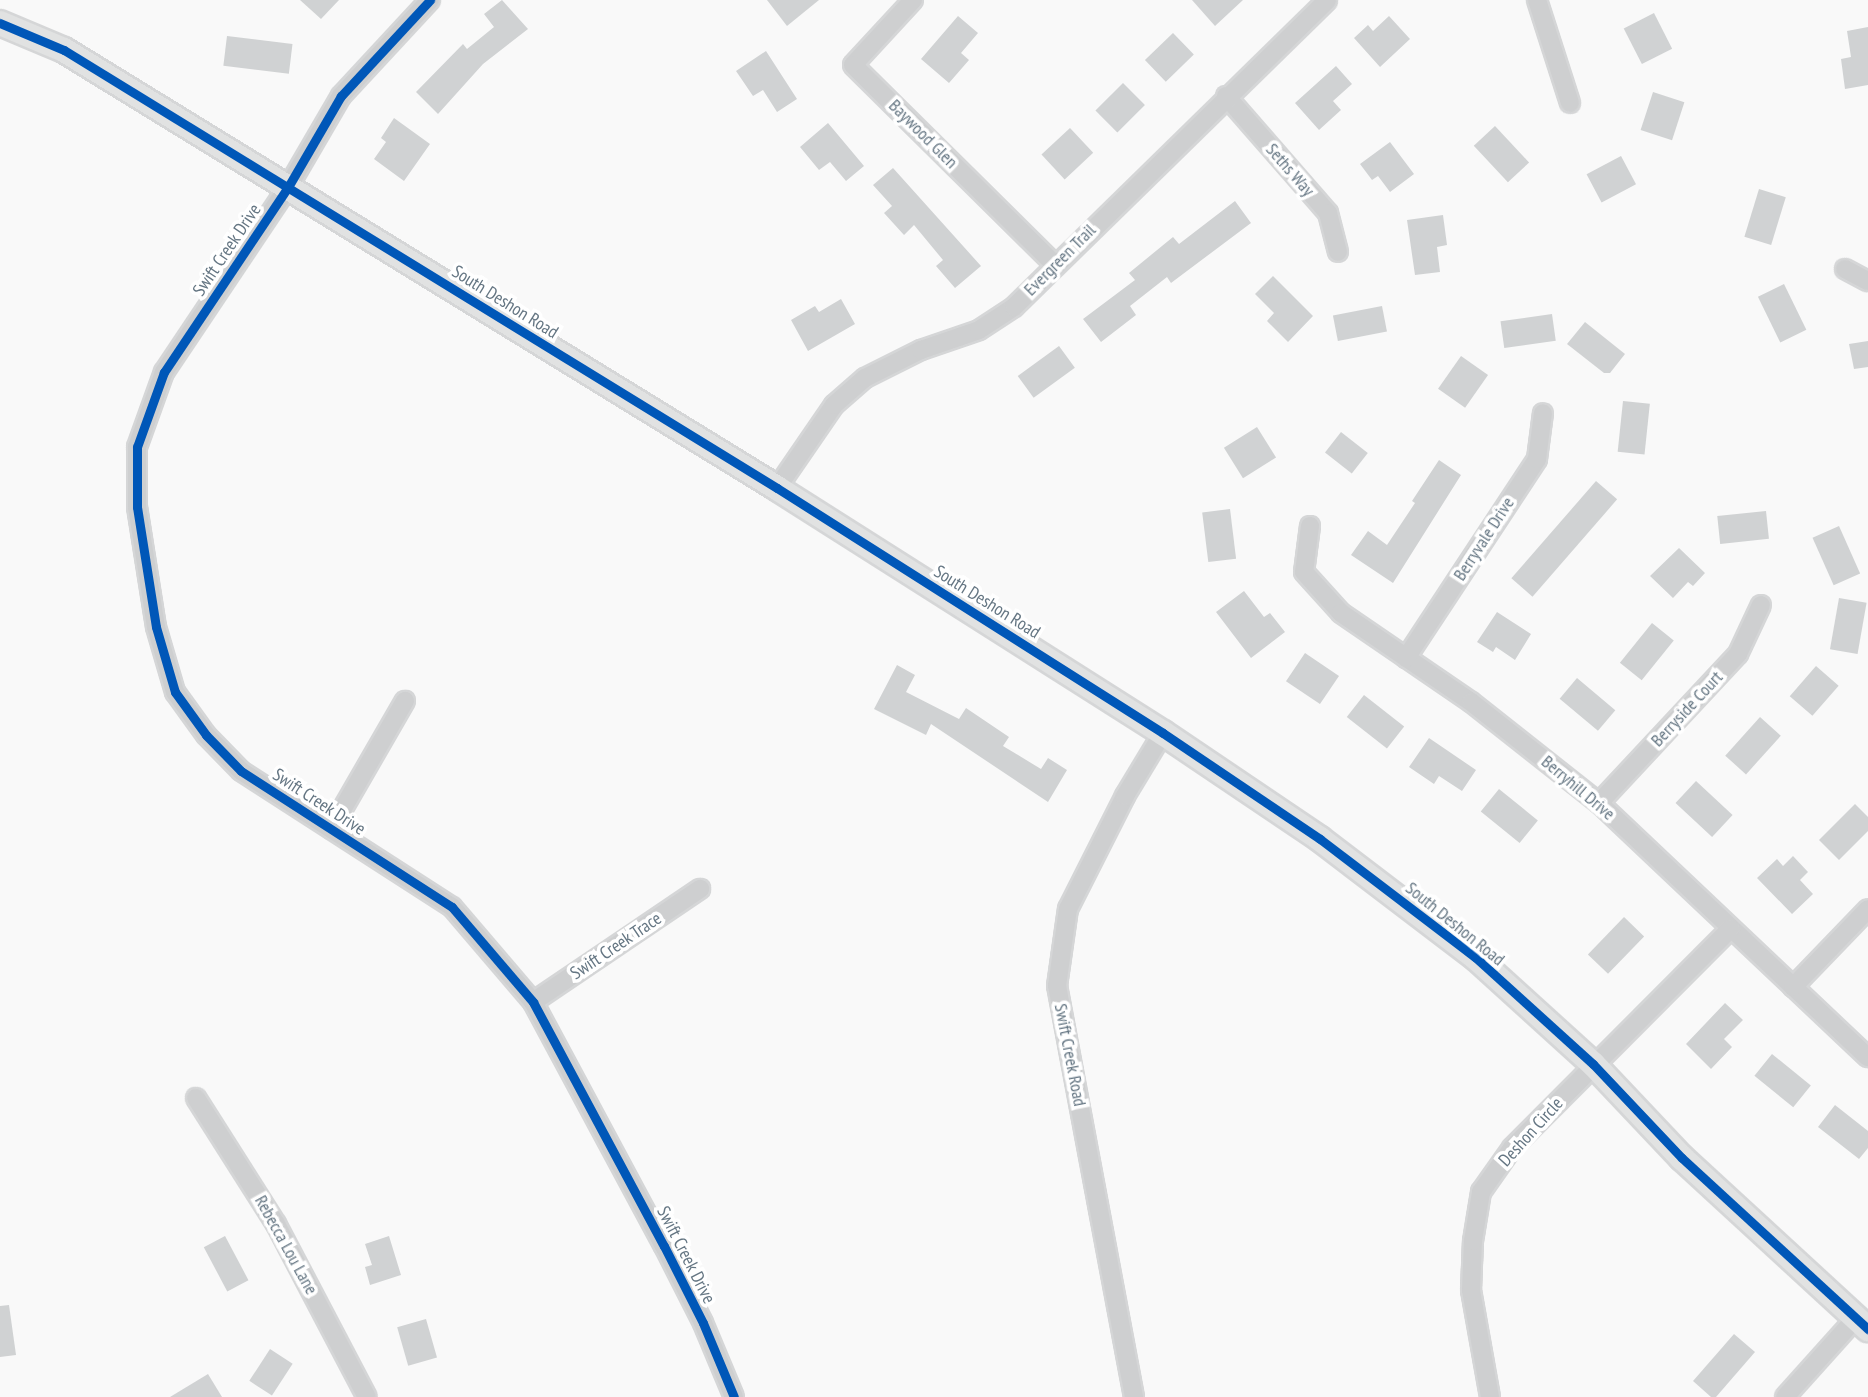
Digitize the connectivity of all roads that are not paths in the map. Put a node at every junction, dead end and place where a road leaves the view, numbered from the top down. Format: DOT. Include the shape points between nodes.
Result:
graph roads {
  1 [pos="429,0"];
  2 [pos="913,0"];
  3 [pos="1327,0"];
  4 [pos="1537,0"];
  5 [pos="0,23"];
  6 [pos="1226,96"];
  7 [pos="1570,103"];
  8 [pos="288,187"];
  9 [pos="1338,252"];
  10 [pos="1055,265"];
  11 [pos="1844,270"];
  12 [pos="1868,281"];
  13 [pos="1542,413"];
  14 [pos="777,488"];
  15 [pos="1310,526"];
  16 [pos="1761,605"];
  17 [pos="1406,658"];
  18 [pos="405,701"];
  19 [pos="1163,733"];
  20 [pos="1598,803"];
  21 [pos="331,829"];
  22 [pos="700,889"];
  23 [pos="1868,909"];
  24 [pos="1731,928"];
  25 [pos="1793,987"];
  26 [pos="533,1002"];
  27 [pos="1868,1057"];
  28 [pos="1593,1064"];
  29 [pos="196,1098"];
  30 [pos="1862,1324"];
  31 [pos="366,1397"];
  32 [pos="734,1397"];
  33 [pos="1134,1397"];
  34 [pos="1490,1397"];
  35 [pos="1785,1397"];
  1 -- 8 [label="street, Swift Creek Drive" via="341,96"];
  2 -- 10 [label="street, Baywood Glen" via="853,65"];
  3 -- 6 [label="street, Evergreen Trail"];
  4 -- 7 [label="street"];
  5 -- 8 [label="street, South Deshon Road" via="64,50"];
  6 -- 9 [label="street, Seths Way" via="1328,213"];
  6 -- 10 [label="street, Evergreen Trail"];
  8 -- 14 [label="street, South Deshon Road"];
  8 -- 21 [label="street, Swift Creek Drive" via="164,372 137,447 137,507 156,627 176,692 206,734 241,771"];
  10 -- 14 [label="street, Evergreen Trail" via="1014,306 979,330 921,350 865,378 834,405"];
  11 -- 12 [label="street"];
  13 -- 17 [label="street, Berryvale Drive" via="1537,459"];
  14 -- 19 [label="street, South Deshon Road"];
  15 -- 17 [label="street, Berryhill Drive" via="1304,572 1341,613"];
  16 -- 20 [label="street, Berryside Court" via="1738,654"];
  17 -- 20 [label="street, Berryhill Drive" via="1471,702"];
  18 -- 21 [label="street"];
  19 -- 28 [label="street, South Deshon Road" via="1320,839 1475,957"];
  19 -- 33 [label="street, Swift Creek Road" via="1125,796 1068,909 1057,986"];
  20 -- 24 [label="street, Berryhill Drive"];
  21 -- 26 [label="street, Swift Creek Drive" via="452,907"];
  22 -- 26 [label="street, Swift Creek Trace"];
  23 -- 25 [label="street"];
  24 -- 25 [label="street, Berryhill Drive"];
  24 -- 28 [label="street, Deshon Circle"];
  25 -- 27 [label="street, Berryhill Drive"];
  26 -- 32 [label="street, Swift Creek Drive" via="664,1246"];
  28 -- 30 [label="street, South Deshon Road" via="1682,1158"];
  28 -- 34 [label="street, Deshon Circle" via="1512,1148 1481,1192 1472,1290"];
  29 -- 31 [label="street, Rebecca Lou Lane" via="276,1224"];
  30 -- 35 [label="street"];
}
